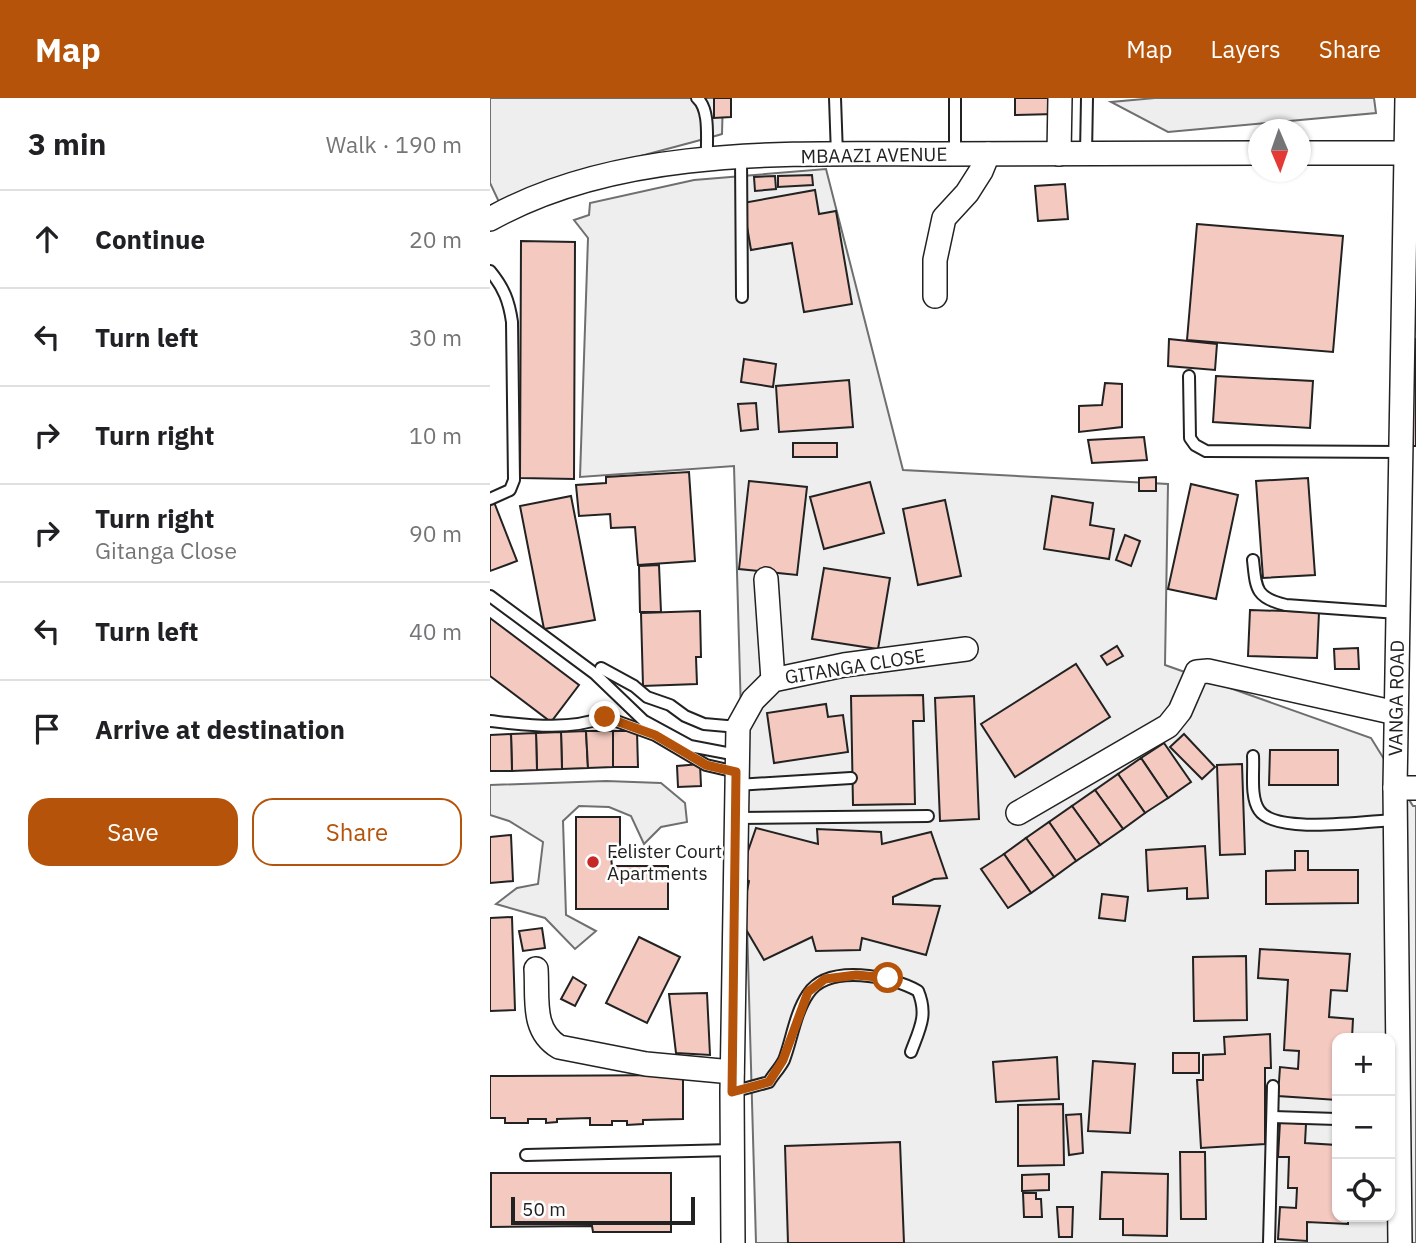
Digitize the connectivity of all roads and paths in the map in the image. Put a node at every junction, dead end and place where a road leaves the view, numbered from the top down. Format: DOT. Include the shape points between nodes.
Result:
graph roads {
  1 [pos="697,98"];
  2 [pos="835,98"];
  3 [pos="955,98"];
  4 [pos="964,98"];
  5 [pos="1060,98"];
  6 [pos="1087,98"];
  7 [pos="1407,98"];
  8 [pos="1248,153"];
  9 [pos="1311,153"];
  10 [pos="1411,153"];
  11 [pos="955,154"];
  12 [pos="988,154"];
  13 [pos="1059,154"];
  14 [pos="1086,154"];
  15 [pos="836,155"];
  16 [pos="741,158"];
  17 [pos="707,160"];
  18 [pos="493,212"];
  19 [pos="490,271"];
  20 [pos="935,296"];
  21 [pos="742,297"];
  22 [pos="1189,376"];
  23 [pos="1401,453"];
  24 [pos="490,499"];
  25 [pos="1253,560"];
  26 [pos="766,579"];
  27 [pos="490,596"];
  28 [pos="1398,612"];
  29 [pos="966,649"];
  30 [pos="601,668"];
  31 [pos="773,680"];
  32 [pos="1396,713"];
  33 [pos="490,720"];
  34 [pos="738,727"];
  35 [pos="1253,757"];
  36 [pos="737,771"];
  37 [pos="851,778"];
  38 [pos="1405,788"];
  39 [pos="1018,813"];
  40 [pos="928,816"];
  41 [pos="735,818"];
  42 [pos="1395,820"];
  43 [pos="536,969"];
  44 [pos="911,1052"];
  45 [pos="732,1082"];
  46 [pos="1273,1086"];
  47 [pos="1273,1117"];
  48 [pos="1332,1119"];
  49 [pos="1399,1121"];
  50 [pos="732,1150"];
  51 [pos="526,1155"];
  52 [pos="733,1243"];
  53 [pos="1269,1243"];
  54 [pos="1400,1243"];
  1 -- 17 [label="lane" via="705,111"];
  2 -- 15 [label="lane"];
  3 -- 4 [label="lane"];
  3 -- 11 [label="lane"];
  5 -- 13 [label="street"];
  6 -- 14 [label="lane"];
  7 -- 10 [label="street, VANGA ROAD"];
  8 -- 14 [label="street, MBAAZI AVENUE"];
  9 -- 10 [label="street"];
  10 -- 23 [label="street, VANGA ROAD"];
  11 -- 12 [label="street, MBAAZI AVENUE"];
  11 -- 15 [label="street, MBAAZI AVENUE"];
  12 -- 13 [label="street, MBAAZI AVENUE"];
  12 -- 20 [label="street" via="967,193 944,218 935,260"];
  13 -- 14 [label="street, MBAAZI AVENUE"];
  15 -- 16 [label="street, MBAAZI AVENUE"];
  16 -- 17 [label="street, MBAAZI AVENUE"];
  16 -- 21 [label="lane"];
  17 -- 18 [label="street, MBAAZI AVENUE" via="655,164 594,177"];
  19 -- 24 [label="lane" via="509,302 512,322 514,480 510,490"];
  22 -- 23 [label="lane" via="1190,438 1206,451"];
  23 -- 28 [label="street, VANGA ROAD"];
  25 -- 28 [label="lane" via="1259,594 1269,601"];
  26 -- 31 [label="street"];
  27 -- 36 [label="lane" via="594,673 644,721"];
  28 -- 32 [label="street, VANGA ROAD"];
  29 -- 31 [label="street, GITANGA CLOSE" via="844,665"];
  30 -- 34 [label="lane" via="685,716 704,724"];
  31 -- 34 [label="street, GITANGA CLOSE" via="753,700"];
  32 -- 38 [label="street, VANGA ROAD"];
  32 -- 39 [label="street" via="1197,672 1168,726"];
  33 -- 36 [label="lane" via="539,726 589,723 605,717 655,735 706,765"];
  34 -- 36 [label="street, GITANGA CLOSE"];
  35 -- 42 [label="lane" via="1254,797 1259,811 1271,819 1299,826"];
  36 -- 37 [label="lane"];
  36 -- 41 [label="street, GITANGA CLOSE"];
  38 -- 42 [label="street, VANGA ROAD"];
  40 -- 41 [label="lane"];
  41 -- 45 [label="street, GITANGA CLOSE"];
  42 -- 49 [label="street, VANGA ROAD"];
  43 -- 45 [label="street" via="539,1027 559,1047"];
  44 -- 45 [label="lane" via="923,1019 918,990 888,978 856,975 825,979 808,992 783,1060 769,1082"];
  45 -- 50 [label="street, GITANGA CLOSE"];
  46 -- 47 [label="lane"];
  47 -- 48 [label="lane"];
  47 -- 53 [label="lane"];
  49 -- 54 [label="street, VANGA ROAD"];
  50 -- 51 [label="lane"];
  50 -- 52 [label="street, GITANGA CLOSE"];
}
